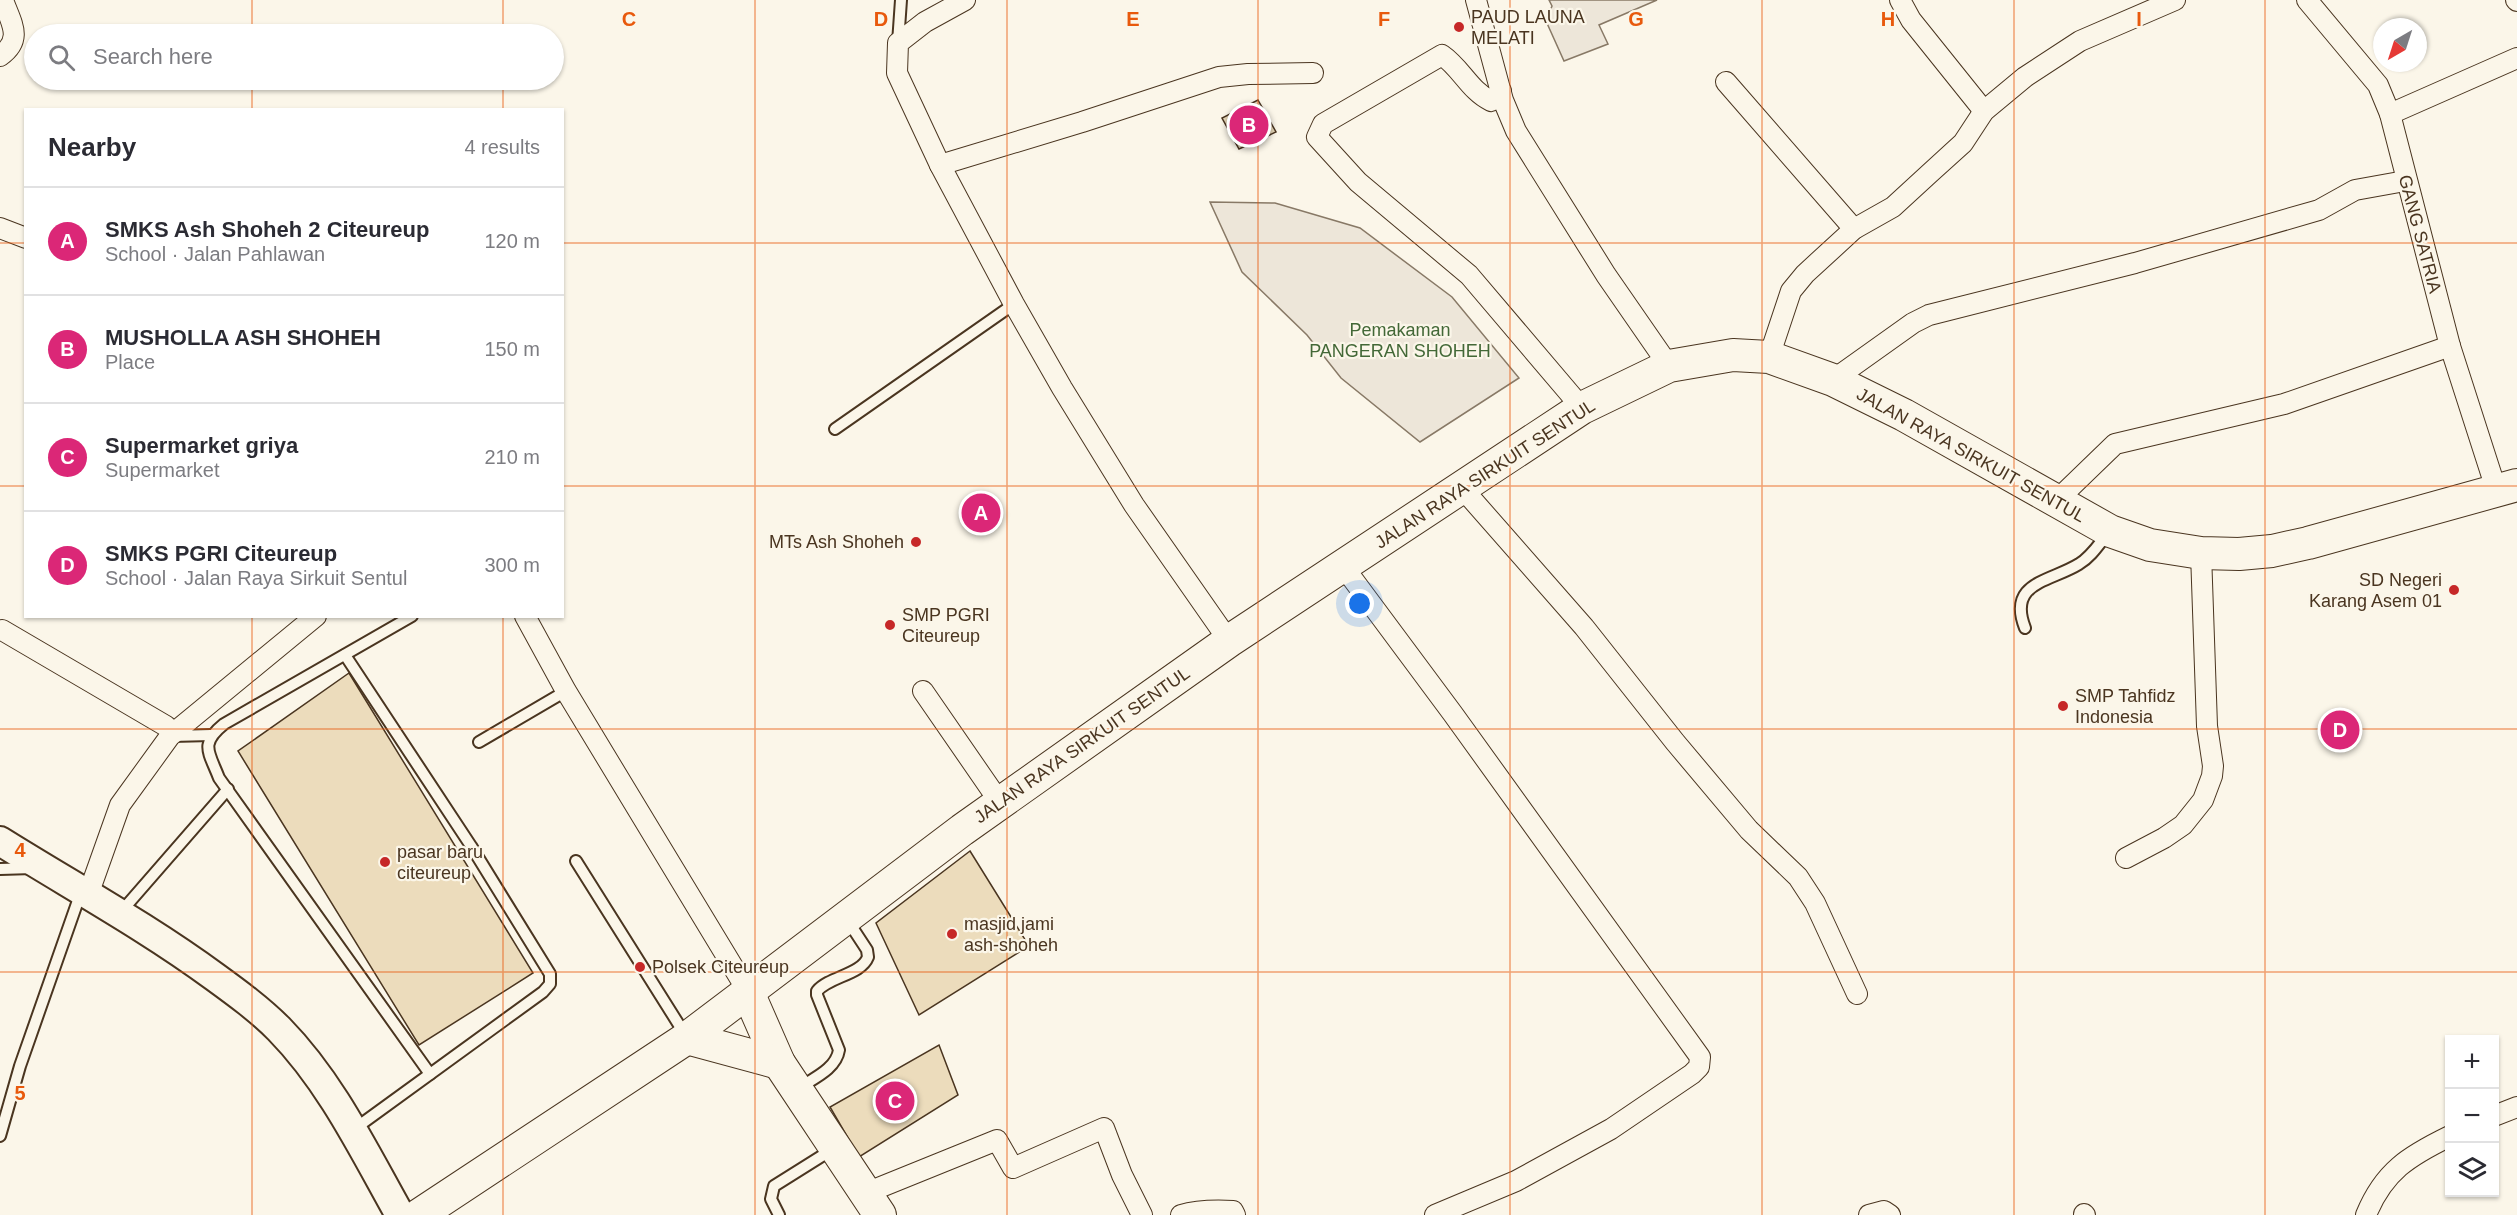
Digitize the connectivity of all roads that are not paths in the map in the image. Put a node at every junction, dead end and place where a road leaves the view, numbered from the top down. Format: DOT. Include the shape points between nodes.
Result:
graph roads {
  1 [pos="3,0"];
  2 [pos="901,0"];
  3 [pos="964,0"];
  4 [pos="1476,0"];
  5 [pos="1900,0"];
  6 [pos="2175,0"];
  7 [pos="2307,0"];
  8 [pos="898,43"];
  9 [pos="0,57"];
  10 [pos="2517,58"];
  11 [pos="1312,73"];
  12 [pos="1726,82"];
  13 [pos="1501,91"];
  14 [pos="1984,111"];
  15 [pos="2390,114"];
  16 [pos="940,165"];
  17 [pos="2405,181"];
  18 [pos="0,228"];
  19 [pos="1854,229"];
  20 [pos="24,237"];
  21 [pos="1014,304"];
  22 [pos="2450,345"];
  23 [pos="1768,357"];
  24 [pos="1670,366"];
  25 [pos="1833,380"];
  26 [pos="1582,408"];
  27 [pos="835,429"];
  28 [pos="2507,487"];
  29 [pos="1462,488"];
  30 [pos="2055,502"];
  31 [pos="2110,531"];
  32 [pos="2201,553"];
  33 [pos="1343,566"];
  34 [pos="296,618"];
  35 [pos="313,618"];
  36 [pos="409,618"];
  37 [pos="526,618"];
  38 [pos="2025,628"];
  39 [pos="2,630"];
  40 [pos="1229,641"];
  41 [pos="345,655"];
  42 [pos="566,691"];
  43 [pos="923,691"];
  44 [pos="168,731"];
  45 [pos="211,735"];
  46 [pos="479,742"];
  47 [pos="228,789"];
  48 [pos="1000,804"];
  49 [pos="0,841"];
  50 [pos="2126,858"];
  51 [pos="576,861"];
  52 [pos="39,866"];
  53 [pos="0,869"];
  54 [pos="85,893"];
  55 [pos="120,913"];
  56 [pos="845,916"];
  57 [pos="747,990"];
  58 [pos="1857,994"];
  59 [pos="687,1038"];
  60 [pos="778,1063"];
  61 [pos="430,1074"];
  62 [pos="796,1090"];
  63 [pos="2517,1107"];
  64 [pos="2499,1114"];
  65 [pos="353,1130"];
  66 [pos="0,1133"];
  67 [pos="2445,1138"];
  68 [pos="836,1148"];
  69 [pos="873,1204"];
  70 [pos="400,1215"];
  71 [pos="419,1215"];
  72 [pos="779,1215"];
  73 [pos="1142,1215"];
  74 [pos="1181,1215"];
  75 [pos="1235,1215"];
  76 [pos="1435,1215"];
  77 [pos="1869,1215"];
  78 [pos="1890,1215"];
  79 [pos="2366,1215"];
  1 -- 9 [label="street" via="15,35 13,44"];
  2 -- 8 [label="lane"];
  3 -- 8 [label="street"];
  4 -- 13 [label="street"];
  5 -- 14 [label="street" via="1911,20"];
  6 -- 14 [label="street" via="2080,41 2025,77"];
  7 -- 15 [label="street, GANG SATRIA" via="2378,85"];
  8 -- 16 [label="street" via="897,73"];
  10 -- 15 [label="street"];
  11 -- 16 [label="street" via="1219,77"];
  12 -- 19 [label="street"];
  13 -- 24 [label="street" via="1516,130 1606,275"];
  13 -- 26 [label="street" via="1491,101 1480,95 1442,55 1323,124 1317,137 1358,182 1469,275"];
  14 -- 19 [label="street" via="1964,143 1893,207"];
  15 -- 17 [label="street, GANG SATRIA"];
  16 -- 21 [label="street"];
  17 -- 22 [label="street, GANG SATRIA"];
  17 -- 25 [label="street" via="2355,190 2319,210 2135,263 1929,315"];
  18 -- 20 [label="street"];
  19 -- 23 [label="street" via="1791,291"];
  21 -- 27 [label="lane"];
  21 -- 40 [label="street" via="1134,505"];
  22 -- 28 [label="street, GANG SATRIA"];
  22 -- 30 [label="street" via="2284,404 2115,444"];
  23 -- 24 [label="main road, JALAN RAYA SIRKUIT SENTUL" via="1733,355"];
  23 -- 25 [label="main road, JALAN RAYA SIRKUIT SENTUL"];
  24 -- 26 [label="main road, JALAN RAYA SIRKUIT SENTUL"];
  25 -- 30 [label="main road, JALAN RAYA SIRKUIT SENTUL" via="1904,415"];
  26 -- 29 [label="main road, JALAN RAYA SIRKUIT SENTUL"];
  28 -- 32 [label="main road, JALAN RAYA SIRKUIT SENTUL" via="2296,546 2238,554"];
  29 -- 33 [label="main road, JALAN RAYA SIRKUIT SENTUL"];
  29 -- 58 [label="street" via="1584,627 1749,830 1798,877 1815,903"];
  30 -- 31 [label="main road, JALAN RAYA SIRKUIT SENTUL"];
  31 -- 32 [label="main road, JALAN RAYA SIRKUIT SENTUL" via="2150,545"];
  31 -- 38 [label="lane" via="2083,561 2028,590 2020,604"];
  32 -- 50 [label="street" via="2212,776 2203,800 2183,825"];
  33 -- 40 [label="main road, JALAN RAYA SIRKUIT SENTUL"];
  33 -- 76 [label="street" via="1700,1057 1699,1067 1692,1074 1611,1129 1516,1181"];
  34 -- 44 [label="street"];
  35 -- 44 [label="street"];
  36 -- 41 [label="lane"];
  37 -- 42 [label="street"];
  39 -- 44 [label="street"];
  40 -- 48 [label="main road, JALAN RAYA SIRKUIT SENTUL"];
  41 -- 45 [label="lane"];
  41 -- 61 [label="lane" via="550,974 550,984 543,992"];
  42 -- 46 [label="lane"];
  42 -- 57 [label="street"];
  43 -- 48 [label="street"];
  44 -- 45 [label="lane"];
  44 -- 54 [label="street" via="120,805"];
  45 -- 47 [label="lane" via="208,748 219,778"];
  47 -- 55 [label="lane"];
  47 -- 61 [label="lane"];
  48 -- 56 [label="main road, JALAN RAYA SIRKUIT SENTUL"];
  49 -- 52 [label="main road"];
  51 -- 59 [label="lane"];
  52 -- 53 [label="lane"];
  52 -- 54 [label="main road"];
  54 -- 55 [label="main road"];
  54 -- 66 [label="lane" via="20,1066"];
  55 -- 65 [label="main road" via="189,958 279,1029 316,1072"];
  56 -- 57 [label="main road, JALAN RAYA SIRKUIT SENTUL"];
  56 -- 62 [label="lane" via="868,957 863,964 817,991 839,1050 838,1057"];
  57 -- 59 [label="main road, JALAN RAYA SIRKUIT SENTUL"];
  57 -- 60 [label="main road"];
  59 -- 60 [label="main road"];
  59 -- 71 [label="main road, JALAN RAYA SIRKUIT SENTUL"];
  60 -- 62 [label="main road"];
  61 -- 65 [label="lane"];
  62 -- 68 [label="main road"];
  63 -- 64 [label="street"];
  65 -- 70 [label="main road"];
  67 -- 79 [label="street" via="2415,1153 2384,1181"];
  68 -- 69 [label="main road"];
  68 -- 72 [label="lane" via="774,1186 771,1199"];
  69 -- 73 [label="street" via="997,1140 1013,1168 1104,1128"];
  74 -- 75 [label="street" via="1215,1210 1233,1211"];
  77 -- 78 [label="street" via="1884,1211"];
}
